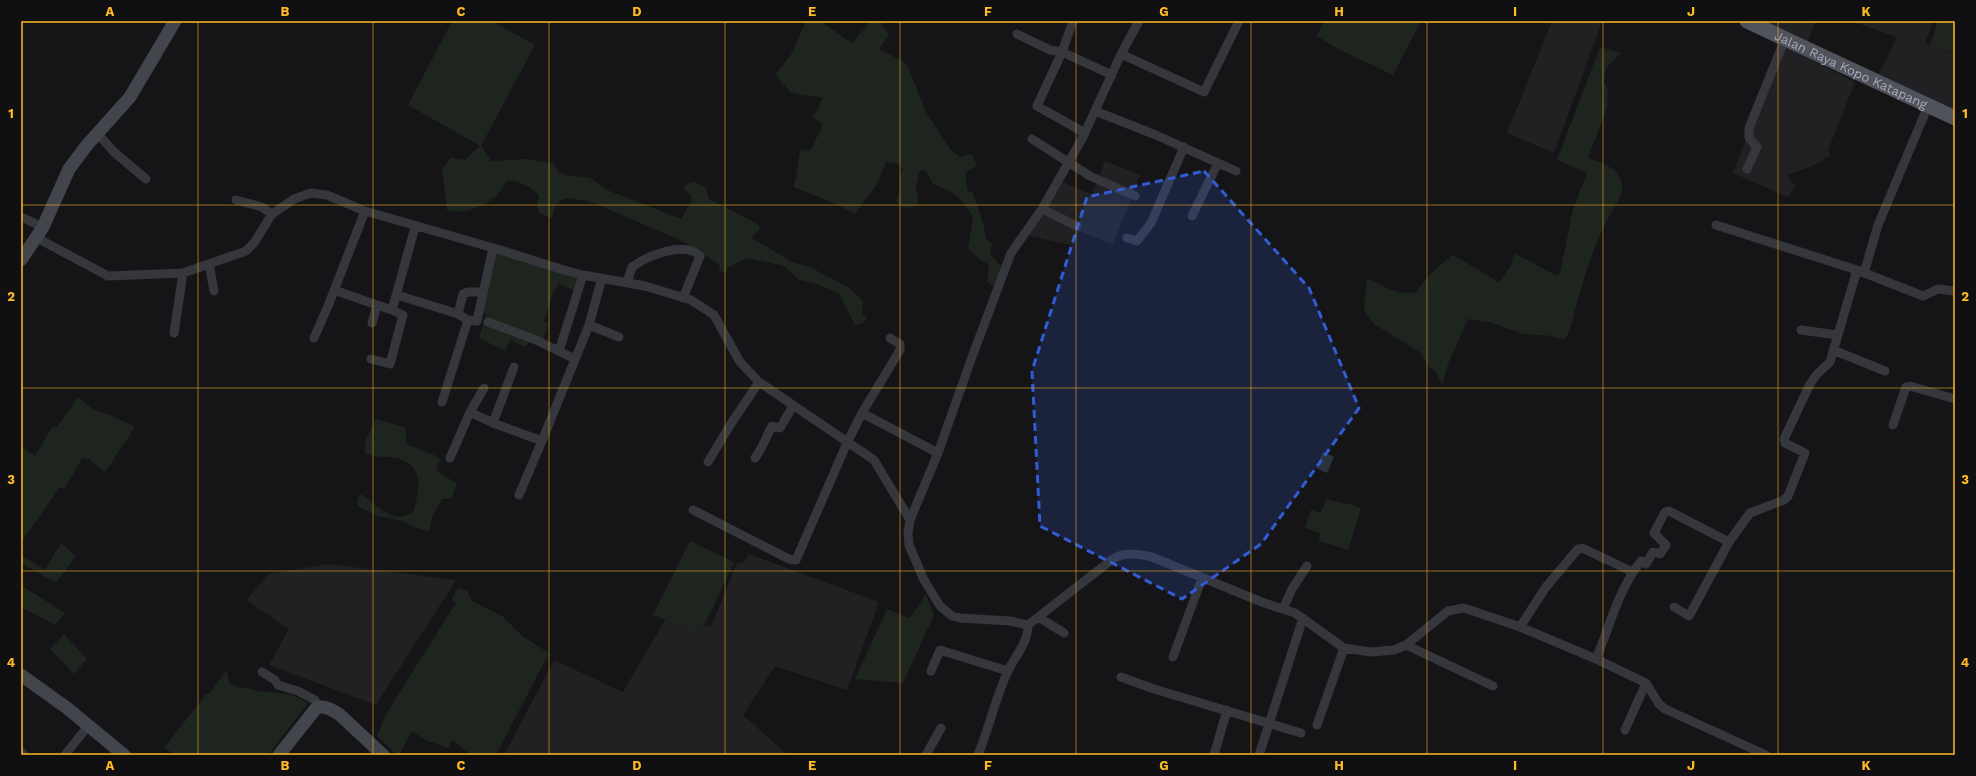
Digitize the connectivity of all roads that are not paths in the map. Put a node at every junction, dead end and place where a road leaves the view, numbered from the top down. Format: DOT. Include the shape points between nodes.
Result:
graph roads {
  1 [pos="175,21"];
  2 [pos="1073,21"];
  3 [pos="1139,21"];
  4 [pos="1239,21"];
  5 [pos="1747,21"];
  6 [pos="1017,34"];
  7 [pos="1785,39"];
  8 [pos="1062,52"];
  9 [pos="1121,54"];
  10 [pos="1112,75"];
  11 [pos="1928,106"];
  12 [pos="1095,111"];
  13 [pos="1955,118"];
  14 [pos="1085,133"];
  15 [pos="93,139"];
  16 [pos="1032,139"];
  17 [pos="1184,147"];
  18 [pos="1068,161"];
  19 [pos="1218,163"];
  20 [pos="1747,169"];
  21 [pos="1236,171"];
  22 [pos="146,179"];
  23 [pos="1135,196"];
  24 [pos="236,200"];
  25 [pos="1042,209"];
  26 [pos="365,211"];
  27 [pos="272,214"];
  28 [pos="1192,216"];
  29 [pos="21,217"];
  30 [pos="1716,225"];
  31 [pos="1077,226"];
  32 [pos="415,227"];
  33 [pos="40,233"];
  34 [pos="1127,238"];
  35 [pos="493,248"];
  36 [pos="21,260"];
  37 [pos="209,264"];
  38 [pos="1861,271"];
  39 [pos="183,273"];
  40 [pos="583,275"];
  41 [pos="602,278"];
  42 [pos="627,282"];
  43 [pos="334,290"];
  44 [pos="214,291"];
  45 [pos="1955,291"];
  46 [pos="483,292"];
  47 [pos="397,296"];
  48 [pos="683,298"];
  49 [pos="378,306"];
  50 [pos="392,310"];
  51 [pos="458,314"];
  52 [pos="468,320"];
  53 [pos="488,322"];
  54 [pos="372,323"];
  55 [pos="589,325"];
  56 [pos="1801,330"];
  57 [pos="174,333"];
  58 [pos="1838,335"];
  59 [pos="619,337"];
  60 [pos="314,338"];
  61 [pos="890,338"];
  62 [pos="1833,350"];
  63 [pos="559,351"];
  64 [pos="371,358"];
  65 [pos="574,359"];
  66 [pos="514,367"];
  67 [pos="1885,371"];
  68 [pos="759,382"];
  69 [pos="484,388"];
  70 [pos="1955,399"];
  71 [pos="442,402"];
  72 [pos="793,406"];
  73 [pos="470,412"];
  74 [pos="862,414"];
  75 [pos="493,423"];
  76 [pos="1893,425"];
  77 [pos="542,441"];
  78 [pos="847,443"];
  79 [pos="938,454"];
  80 [pos="450,458"];
  81 [pos="755,458"];
  82 [pos="708,462"];
  83 [pos="519,495"];
  84 [pos="694,510"];
  85 [pos="910,520"];
  86 [pos="1729,542"];
  87 [pos="1307,566"];
  88 [pos="1633,572"];
  89 [pos="1202,578"];
  90 [pos="1674,606"];
  91 [pos="1283,609"];
  92 [pos="1040,618"];
  93 [pos="1304,618"];
  94 [pos="1028,625"];
  95 [pos="1520,627"];
  96 [pos="1064,633"];
  97 [pos="1406,645"];
  98 [pos="1344,648"];
  99 [pos="1173,657"];
  100 [pos="1596,659"];
  101 [pos="1008,671"];
  102 [pos="262,672"];
  103 [pos="931,672"];
  104 [pos="21,675"];
  105 [pos="1121,677"];
  106 [pos="1646,683"];
  107 [pos="1493,686"];
  108 [pos="317,706"];
  109 [pos="1227,710"];
  110 [pos="1269,724"];
  111 [pos="1317,725"];
  112 [pos="88,726"];
  113 [pos="941,728"];
  114 [pos="1625,730"];
  115 [pos="1301,733"];
  116 [pos="21,752"];
  117 [pos="24,755"];
  118 [pos="65,755"];
  119 [pos="124,755"];
  120 [pos="278,755"];
  121 [pos="382,755"];
  122 [pos="926,755"];
  123 [pos="978,755"];
  124 [pos="1214,755"];
  125 [pos="1259,755"];
  126 [pos="1766,755"];
  1 -- 15 [label="street" via="130,97"];
  2 -- 8 [label="street"];
  3 -- 9 [label="street"];
  4 -- 9 [label="street" via="1204,92"];
  5 -- 7 [label="main road, Jalan Raya Kopo Katapang"];
  6 -- 8 [label="street" via="1050,50"];
  7 -- 11 [label="main road, Jalan Raya Kopo Katapang"];
  7 -- 20 [label="street" via="1748,128 1749,138 1757,147"];
  8 -- 10 [label="street"];
  8 -- 14 [label="street" via="1038,106"];
  9 -- 10 [label="street"];
  10 -- 12 [label="street"];
  11 -- 13 [label="main road, Jalan Raya Kopo Katapang"];
  11 -- 38 [label="street"];
  12 -- 14 [label="street"];
  12 -- 17 [label="street"];
  14 -- 18 [label="street"];
  15 -- 22 [label="street" via="119,156"];
  15 -- 33 [label="street" via="69,169"];
  16 -- 18 [label="street"];
  17 -- 19 [label="street"];
  17 -- 34 [label="street" via="1148,229 1137,241"];
  18 -- 23 [label="street" via="1090,176"];
  18 -- 25 [label="street"];
  19 -- 21 [label="street"];
  19 -- 28 [label="street"];
  24 -- 27 [label="street" via="262,207"];
  25 -- 31 [label="street"];
  25 -- 79 [label="street" via="1012,253"];
  26 -- 27 [label="street" via="327,195 311,193 294,199"];
  26 -- 32 [label="street"];
  26 -- 43 [label="street"];
  27 -- 37 [label="street" via="250,248"];
  29 -- 33 [label="street"];
  30 -- 38 [label="street"];
  32 -- 35 [label="street"];
  32 -- 47 [label="street"];
  33 -- 36 [label="street"];
  33 -- 39 [label="street" via="108,276"];
  35 -- 40 [label="street"];
  35 -- 46 [label="street"];
  37 -- 39 [label="street"];
  37 -- 44 [label="street"];
  38 -- 45 [label="street" via="1923,296 1938,289"];
  38 -- 58 [label="street"];
  39 -- 57 [label="street"];
  40 -- 41 [label="street"];
  40 -- 63 [label="street"];
  41 -- 42 [label="street"];
  41 -- 55 [label="street"];
  42 -- 48 [label="street"];
  42 -- 48 [label="street" via="632,267 646,259 667,251 692,250 700,256"];
  43 -- 49 [label="street"];
  43 -- 60 [label="street"];
  46 -- 51 [label="street" via="463,294"];
  46 -- 52 [label="street" via="476,321"];
  47 -- 50 [label="street"];
  47 -- 51 [label="street"];
  48 -- 68 [label="street" via="691,300 714,315 740,362"];
  49 -- 50 [label="street"];
  49 -- 54 [label="street"];
  50 -- 64 [label="street" via="403,316 390,364"];
  51 -- 52 [label="street"];
  52 -- 71 [label="street"];
  53 -- 63 [label="street"];
  55 -- 59 [label="street"];
  55 -- 65 [label="street"];
  56 -- 58 [label="street"];
  58 -- 62 [label="street"];
  61 -- 74 [label="street" via="900,344 900,350"];
  62 -- 67 [label="street"];
  62 -- 86 [label="street" via="1830,362 1816,374 1810,384 1784,439 1785,443 1805,453 1791,491 1784,500 1750,513"];
  63 -- 65 [label="street"];
  65 -- 77 [label="street"];
  66 -- 75 [label="street"];
  68 -- 72 [label="street"];
  68 -- 82 [label="street"];
  69 -- 73 [label="street"];
  70 -- 76 [label="street" via="1906,387"];
  72 -- 78 [label="street"];
  72 -- 81 [label="street" via="780,428 772,426"];
  73 -- 75 [label="street"];
  73 -- 80 [label="street"];
  74 -- 78 [label="street"];
  74 -- 79 [label="street"];
  75 -- 77 [label="street"];
  77 -- 83 [label="street"];
  78 -- 84 [label="street" via="796,560 789,559"];
  78 -- 85 [label="street" via="874,460"];
  79 -- 85 [label="street"];
  85 -- 94 [label="street" via="908,538 911,552 932,594 944,611 960,618 1010,621"];
  86 -- 88 [label="street" via="1666,511 1654,533 1666,546 1660,554 1653,552 1646,564 1641,561"];
  86 -- 90 [label="street" via="1690,616"];
  87 -- 91 [label="street"];
  88 -- 95 [label="street" via="1578,548 1546,587"];
  88 -- 100 [label="street" via="1608,625"];
  89 -- 91 [label="street"];
  89 -- 92 [label="street" via="1144,555 1120,556 1068,593"];
  89 -- 99 [label="street"];
  91 -- 93 [label="street"];
  92 -- 94 [label="street"];
  92 -- 96 [label="street"];
  93 -- 98 [label="street"];
  93 -- 110 [label="street"];
  94 -- 101 [label="street" via="1022,646"];
  95 -- 97 [label="street" via="1464,608 1456,608 1448,611"];
  95 -- 100 [label="street"];
  97 -- 98 [label="street" via="1382,652"];
  97 -- 107 [label="street"];
  98 -- 111 [label="street"];
  100 -- 106 [label="street"];
  101 -- 103 [label="street" via="940,650"];
  101 -- 123 [label="street"];
  102 -- 108 [label="street" via="275,680 278,686 298,691 316,700"];
  104 -- 112 [label="street"];
  105 -- 109 [label="street"];
  106 -- 114 [label="street"];
  106 -- 126 [label="street" via="1665,709"];
  108 -- 120 [label="street"];
  108 -- 121 [label="street" via="334,710"];
  109 -- 110 [label="street"];
  109 -- 124 [label="street"];
  110 -- 115 [label="street"];
  110 -- 125 [label="street"];
  112 -- 118 [label="street"];
  112 -- 119 [label="street"];
  113 -- 122 [label="street"];
  116 -- 117 [label="street"];
}
